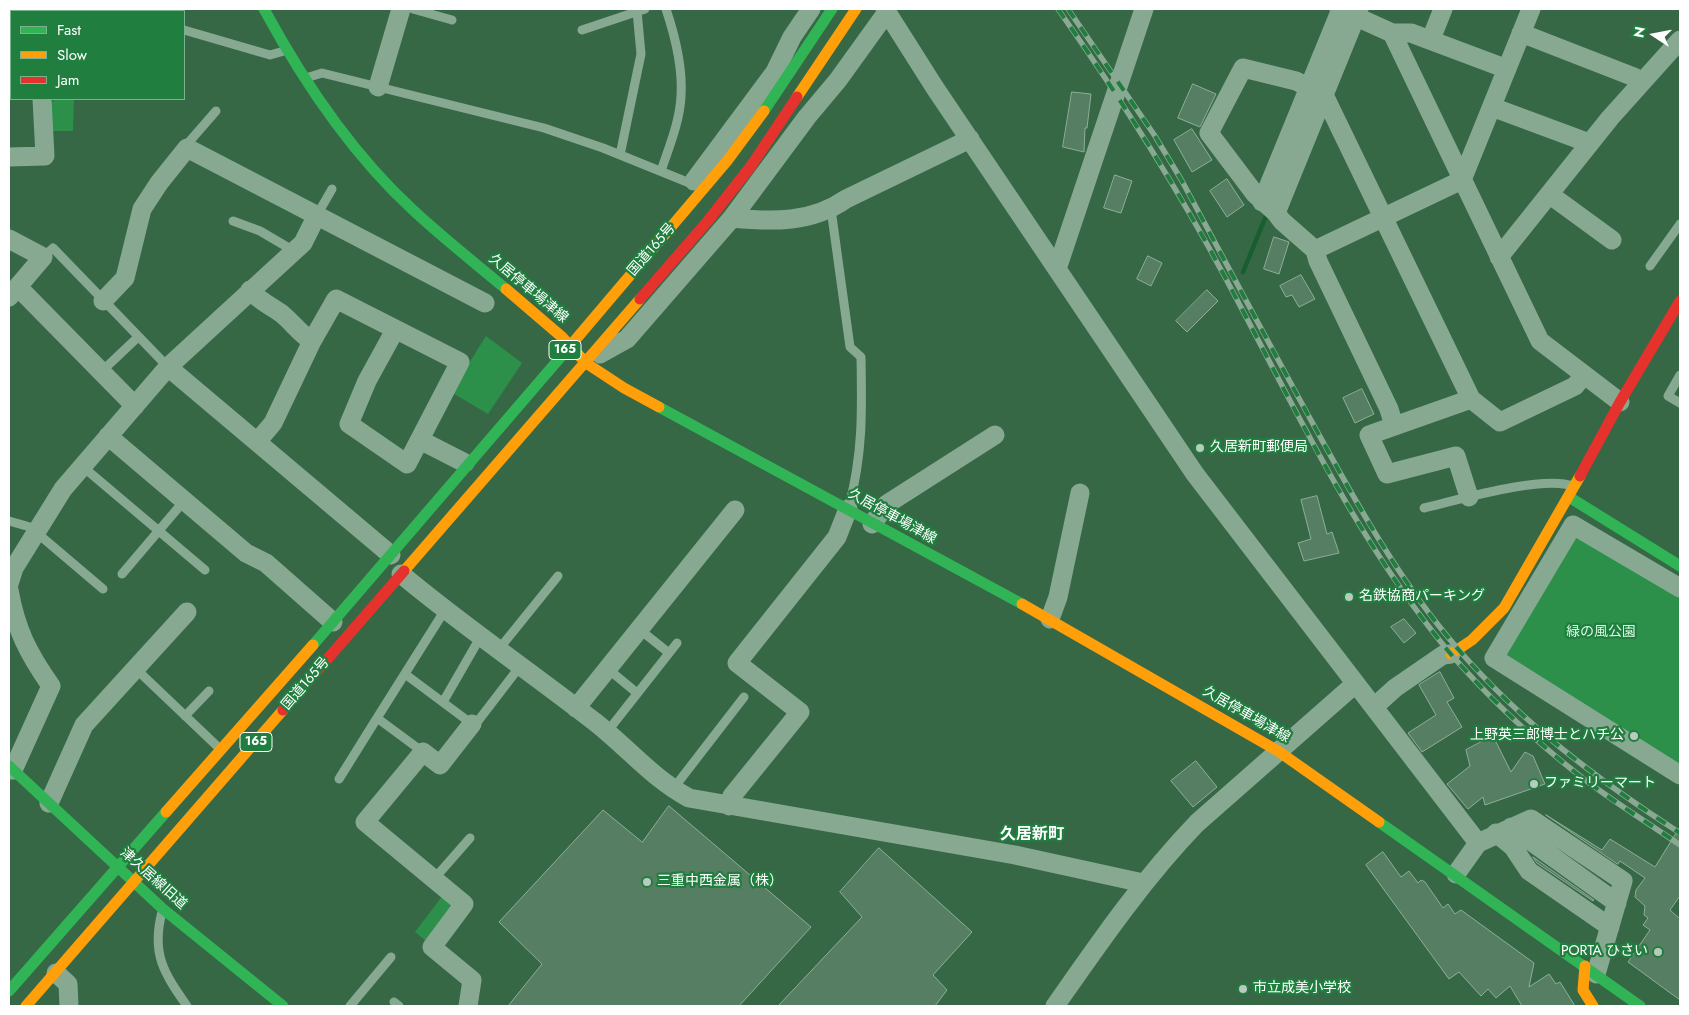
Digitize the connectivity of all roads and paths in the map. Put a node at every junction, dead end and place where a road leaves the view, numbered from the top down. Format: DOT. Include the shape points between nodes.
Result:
graph roads {
  1 [pos="264,9"];
  2 [pos="402,9"];
  3 [pos="413,9"];
  4 [pos="666,9"];
  5 [pos="811,9"];
  6 [pos="832,9"];
  7 [pos="856,9"];
  8 [pos="1144,9"];
  9 [pos="1443,9"];
  10 [pos="1531,9"];
  11 [pos="641,10"];
  12 [pos="886,10"];
  13 [pos="1347,11"];
  14 [pos="452,20"];
  15 [pos="185,30"];
  16 [pos="582,30"];
  17 [pos="1392,33"];
  18 [pos="1521,33"];
  19 [pos="1431,39"];
  20 [pos="1680,40"];
  21 [pos="286,50"];
  22 [pos="1507,69"];
  23 [pos="304,79"];
  24 [pos="1642,82"];
  25 [pos="378,87"];
  26 [pos="1316,91"];
  27 [pos="42,100"];
  28 [pos="1492,107"];
  29 [pos="216,111"];
  30 [pos="970,139"];
  31 [pos="1589,143"];
  32 [pos="187,148"];
  33 [pos="620,155"];
  34 [pos="9,156"];
  35 [pos="661,171"];
  36 [pos="1462,180"];
  37 [pos="692,184"];
  38 [pos="332,189"];
  39 [pos="1549,194"];
  40 [pos="1269,208"];
  41 [pos="831,209"];
  42 [pos="317,215"];
  43 [pos="1384,217"];
  44 [pos="732,218"];
  45 [pos="233,221"];
  46 [pos="1680,224"];
  47 [pos="9,239"];
  48 [pos="1612,240"];
  49 [pos="294,250"];
  50 [pos="1315,250"];
  51 [pos="43,257"];
  52 [pos="1499,257"];
  53 [pos="1650,266"];
  54 [pos="1057,270"];
  55 [pos="250,290"];
  56 [pos="14,292"];
  57 [pos="103,301"];
  58 [pos="1680,301"];
  59 [pos="485,303"];
  60 [pos="395,330"];
  61 [pos="138,336"];
  62 [pos="312,341"];
  63 [pos="565,342"];
  64 [pos="586,363"];
  65 [pos="168,368"];
  66 [pos="101,372"];
  67 [pos="1584,375"];
  68 [pos="1680,375"];
  69 [pos="1471,399"];
  70 [pos="1620,402"];
  71 [pos="1680,404"];
  72 [pos="135,406"];
  73 [pos="1394,426"];
  74 [pos="995,435"];
  75 [pos="108,436"];
  76 [pos="420,440"];
  77 [pos="257,442"];
  78 [pos="82,466"];
  79 [pos="461,471"];
  80 [pos="1575,486"];
  81 [pos="1080,493"];
  82 [pos="1469,497"];
  83 [pos="1569,497"];
  84 [pos="184,502"];
  85 [pos="1424,508"];
  86 [pos="848,509"];
  87 [pos="735,510"];
  88 [pos="9,521"];
  89 [pos="872,524"];
  90 [pos="159,530"];
  91 [pos="36,532"];
  92 [pos="391,555"];
  93 [pos="1680,566"];
  94 [pos="205,570"];
  95 [pos="122,574"];
  96 [pos="401,574"];
  97 [pos="558,576"];
  98 [pos="9,584"];
  99 [pos="1680,588"];
  100 [pos="9,590"];
  101 [pos="103,590"];
  102 [pos="444,610"];
  103 [pos="187,612"];
  104 [pos="1050,619"];
  105 [pos="333,622"];
  106 [pos="639,629"];
  107 [pos="481,636"];
  108 [pos="677,642"];
  109 [pos="499,649"];
  110 [pos="669,653"];
  111 [pos="1451,654"];
  112 [pos="521,665"];
  113 [pos="135,668"];
  114 [pos="608,669"];
  115 [pos="405,674"];
  116 [pos="1355,684"];
  117 [pos="209,691"];
  118 [pos="637,693"];
  119 [pos="744,697"];
  120 [pos="443,702"];
  121 [pos="1374,707"];
  122 [pos="576,708"];
  123 [pos="185,716"];
  124 [pos="377,718"];
  125 [pos="472,724"];
  126 [pos="608,732"];
  127 [pos="220,749"];
  128 [pos="1278,751"];
  129 [pos="423,752"];
  130 [pos="11,768"];
  131 [pos="1680,776"];
  132 [pos="339,779"];
  133 [pos="673,789"];
  134 [pos="49,804"];
  135 [pos="728,806"];
  136 [pos="1503,830"];
  137 [pos="470,838"];
  138 [pos="1478,842"];
  139 [pos="118,868"];
  140 [pos="1456,874"];
  141 [pos="434,879"];
  142 [pos="1143,883"];
  143 [pos="134,884"];
  144 [pos="163,909"];
  145 [pos="1610,927"];
  146 [pos="390,957"];
  147 [pos="1590,970"];
  148 [pos="56,972"];
  149 [pos="9,991"];
  150 [pos="26,1006"];
  151 [pos="70,1006"];
  152 [pos="186,1006"];
  153 [pos="282,1006"];
  154 [pos="350,1006"];
  155 [pos="468,1006"];
  156 [pos="1055,1006"];
  157 [pos="1594,1006"];
  158 [pos="1640,1006"];
  1 -- 21 [label="main road, 久居停車場津線"];
  2 -- 25 [label="street"];
  3 -- 14 [label="lane"];
  4 -- 35 [label="lane" via="676,40 681,95"];
  5 -- 37 [label="street, 国道165号 / 165" via="792,37 775,72"];
  6 -- 63 [label="main road, 国道165号 / 165" via="727,161"];
  7 -- 64 [label="main road, 国道165号 / 165" via="751,166 708,222"];
  8 -- 54 [label="street"];
  9 -- 19 [label="street"];
  10 -- 18 [label="street"];
  11 -- 16 [label="lane"];
  11 -- 33 [label="lane" via="641,54"];
  12 -- 30 [label="street"];
  12 -- 44 [label="street, 国道165号 / 165" via="838,80"];
  13 -- 17 [label="street"];
  13 -- 26 [label="street"];
  15 -- 21 [label="lane" via="270,55"];
  17 -- 19 [label="street" via="1411,33"];
  17 -- 36 [label="street"];
  18 -- 22 [label="street"];
  18 -- 24 [label="street" via="1634,76"];
  19 -- 22 [label="street"];
  20 -- 24 [label="street"];
  21 -- 23 [label="main road, 久居停車場津線"];
  22 -- 28 [label="street"];
  23 -- 25 [label="lane" via="322,73"];
  23 -- 63 [label="main road, 久居停車場津線" via="387,184"];
  24 -- 31 [label="street"];
  25 -- 33 [label="lane" via="544,128"];
  26 -- 40 [label="street"];
  26 -- 40 [label="street" via="1296,81 1243,68 1209,133"];
  26 -- 43 [label="street"];
  27 -- 34 [label="street" via="45,156"];
  28 -- 31 [label="street"];
  28 -- 36 [label="street"];
  29 -- 32 [label="lane"];
  30 -- 41 [label="street"];
  30 -- 54 [label="street"];
  31 -- 39 [label="street"];
  32 -- 42 [label="street"];
  32 -- 57 [label="street" via="142,209 125,278"];
  33 -- 35 [label="lane"];
  35 -- 37 [label="lane"];
  36 -- 43 [label="street"];
  36 -- 52 [label="street"];
  37 -- 63 [label="street, 国道165号 / 165"];
  38 -- 42 [label="lane"];
  39 -- 48 [label="street"];
  39 -- 52 [label="street"];
  40 -- 50 [label="street"];
  41 -- 44 [label="street" via="782,221"];
  41 -- 86 [label="lane" via="850,347 861,357 863,428"];
  42 -- 49 [label="street" via="303,243"];
  42 -- 59 [label="street"];
  43 -- 50 [label="street"];
  43 -- 69 [label="street"];
  44 -- 64 [label="street, 国道165号 / 165" via="627,339"];
  45 -- 49 [label="lane" via="260,231"];
  46 -- 53 [label="lane"];
  47 -- 51 [label="street"];
  49 -- 55 [label="street"];
  50 -- 73 [label="street"];
  51 -- 56 [label="street"];
  51 -- 57 [label="lane" via="53,248"];
  52 -- 67 [label="street" via="1540,341"];
  54 -- 116 [label="street" via="1195,474"];
  55 -- 62 [label="street"];
  55 -- 65 [label="street"];
  56 -- 66 [label="street"];
  57 -- 61 [label="lane"];
  58 -- 70 [label="main road"];
  60 -- 62 [label="street" via="336,299"];
  60 -- 76 [label="street" via="460,362"];
  60 -- 76 [label="street" via="367,381 349,424 407,464"];
  61 -- 65 [label="lane"];
  61 -- 66 [label="lane"];
  62 -- 77 [label="street" via="273,423"];
  63 -- 64 [label="main road, 久居停車場津線"];
  63 -- 79 [label="street, 国道165号 / 165" via="485,426"];
  64 -- 86 [label="main road, 久居停車場津線" via="624,388"];
  64 -- 96 [label="main road, 国道165号 / 165"];
  65 -- 72 [label="street"];
  65 -- 77 [label="street"];
  66 -- 72 [label="street"];
  67 -- 69 [label="street" via="1575,386 1500,422"];
  67 -- 70 [label="street"];
  68 -- 71 [label="lane" via="1668,396"];
  69 -- 73 [label="street"];
  70 -- 80 [label="main road"];
  72 -- 75 [label="street"];
  73 -- 82 [label="street" via="1369,435 1387,474 1456,456"];
  74 -- 89 [label="street" via="887,504"];
  75 -- 78 [label="street"];
  75 -- 84 [label="street"];
  76 -- 79 [label="street"];
  77 -- 92 [label="street"];
  78 -- 90 [label="lane"];
  78 -- 91 [label="street"];
  79 -- 92 [label="main road, 国道165号 / 165"];
  80 -- 82 [label="lane" via="1564,482 1549,483"];
  80 -- 83 [label="main road"];
  81 -- 104 [label="street" via="1058,597"];
  82 -- 85 [label="lane"];
  83 -- 93 [label="main road"];
  83 -- 111 [label="main road" via="1504,608 1472,640"];
  84 -- 90 [label="lane"];
  84 -- 105 [label="street" via="246,553 266,563"];
  86 -- 89 [label="main road, 久居停車場津線"];
  86 -- 135 [label="street" via="837,537 737,663 800,712 732,796"];
  87 -- 106 [label="street"];
  88 -- 91 [label="lane"];
  89 -- 104 [label="main road, 久居停車場津線"];
  90 -- 94 [label="lane"];
  90 -- 95 [label="lane"];
  91 -- 98 [label="street" via="14,568"];
  91 -- 101 [label="lane"];
  92 -- 105 [label="main road, 国道165号 / 165"];
  96 -- 102 [label="street"];
  96 -- 143 [label="main road, 国道165号 / 165"];
  97 -- 109 [label="lane"];
  99 -- 131 [label="street" via="1574,525 1494,658"];
  100 -- 130 [label="street" via="17,628 29,655 51,686"];
  102 -- 107 [label="street"];
  102 -- 115 [label="lane"];
  103 -- 113 [label="street"];
  104 -- 128 [label="main road, 久居停車場津線"];
  105 -- 127 [label="main road, 国道165号 / 165"];
  106 -- 110 [label="lane"];
  106 -- 114 [label="street"];
  107 -- 109 [label="street"];
  107 -- 120 [label="lane"];
  108 -- 110 [label="lane"];
  109 -- 112 [label="street"];
  110 -- 118 [label="lane"];
  111 -- 121 [label="street" via="1443,655 1395,688"];
  112 -- 122 [label="street"];
  112 -- 125 [label="lane" via="478,721"];
  113 -- 123 [label="lane"];
  113 -- 134 [label="street" via="84,725"];
  114 -- 118 [label="lane"];
  114 -- 122 [label="street"];
  115 -- 120 [label="lane"];
  115 -- 124 [label="lane"];
  116 -- 121 [label="street"];
  116 -- 128 [label="street"];
  117 -- 123 [label="lane"];
  118 -- 126 [label="lane"];
  119 -- 133 [label="lane"];
  120 -- 125 [label="lane"];
  121 -- 138 [label="street"];
  122 -- 126 [label="street"];
  123 -- 127 [label="lane"];
  124 -- 129 [label="lane"];
  124 -- 132 [label="lane"];
  125 -- 129 [label="street" via="440,765"];
  126 -- 133 [label="street"];
  127 -- 139 [label="main road, 国道165号 / 165"];
  128 -- 140 [label="main road, 久居停車場津線"];
  128 -- 142 [label="street" via="1197,823"];
  129 -- 141 [label="street" via="365,822"];
  130 -- 134 [label="main road, 津久居線旧道"];
  133 -- 135 [label="street" via="690,798"];
  134 -- 139 [label="main road, 津久居線旧道"];
  135 -- 142 [label="street" via="1014,856"];
  136 -- 138 [label="street"];
  136 -- 145 [label="street" via="1529,871"];
  136 -- 145 [label="street" via="1531,819 1623,881"];
  137 -- 141 [label="lane"];
  138 -- 140 [label="street"];
  139 -- 143 [label="main road, 津久居線旧道"];
  139 -- 149 [label="main road, 国道165号 / 165"];
  140 -- 147 [label="main road, 久居停車場津線"];
  141 -- 155 [label="street" via="464,904 432,947 472,980"];
  142 -- 156 [label="street"];
  143 -- 144 [label="main road, 津久居線旧道"];
  143 -- 148 [label="main road, 国道165号 / 165"];
  144 -- 152 [label="lane" via="156,933 158,946 167,978"];
  144 -- 153 [label="main road, 津久居線旧道"];
  145 -- 147 [label="street"];
  146 -- 154 [label="lane"];
  147 -- 157 [label="main road" via="1583,990"];
  147 -- 158 [label="main road, 久居停車場津線"];
  148 -- 150 [label="main road, 国道165号 / 165"];
  148 -- 151 [label="street" via="68,984"];
}
